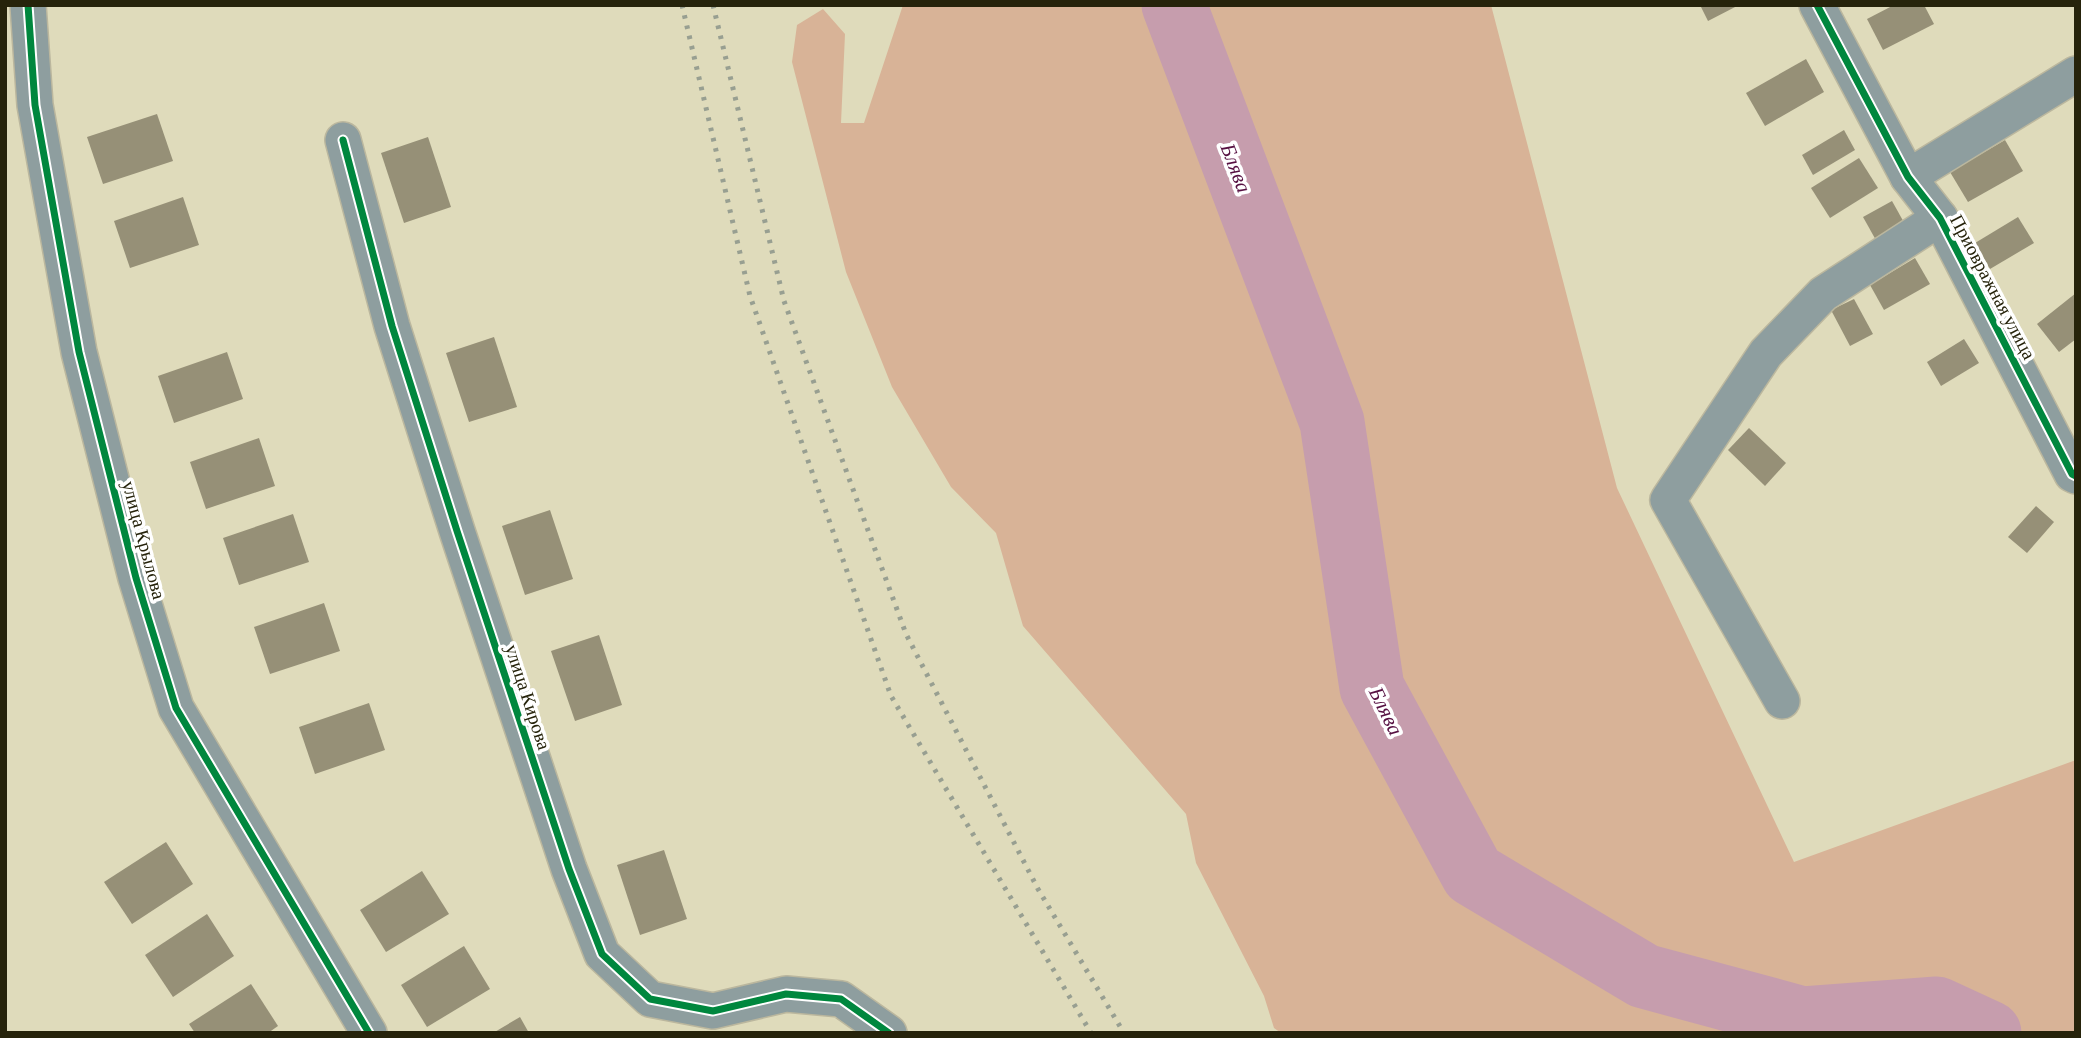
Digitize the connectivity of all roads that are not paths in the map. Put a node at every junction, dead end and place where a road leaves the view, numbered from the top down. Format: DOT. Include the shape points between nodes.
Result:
graph roads {
  1 [pos="28,5"];
  2 [pos="1816,5"];
  3 [pos="2076,74"];
  4 [pos="343,140"];
  5 [pos="1908,177"];
  6 [pos="1940,218"];
  7 [pos="2076,476"];
  8 [pos="1782,701"];
  9 [pos="369,1033"];
  10 [pos="889,1033"];
  1 -- 9 [label="street, улица Крылова" via="36,105 79,352 136,578 176,708"];
  2 -- 5 [label="street, Приовражная улица"];
  3 -- 5 [label="street"];
  4 -- 10 [label="street, улица Кирова" via="392,326 453,518 569,869 603,954 650,999 713,1011 786,995 841,999"];
  5 -- 6 [label="street, Приовражная улица"];
  6 -- 7 [label="street, Приовражная улица"];
  6 -- 8 [label="street" via="1824,294 1785,333 1766,353 1668,500"];
}
